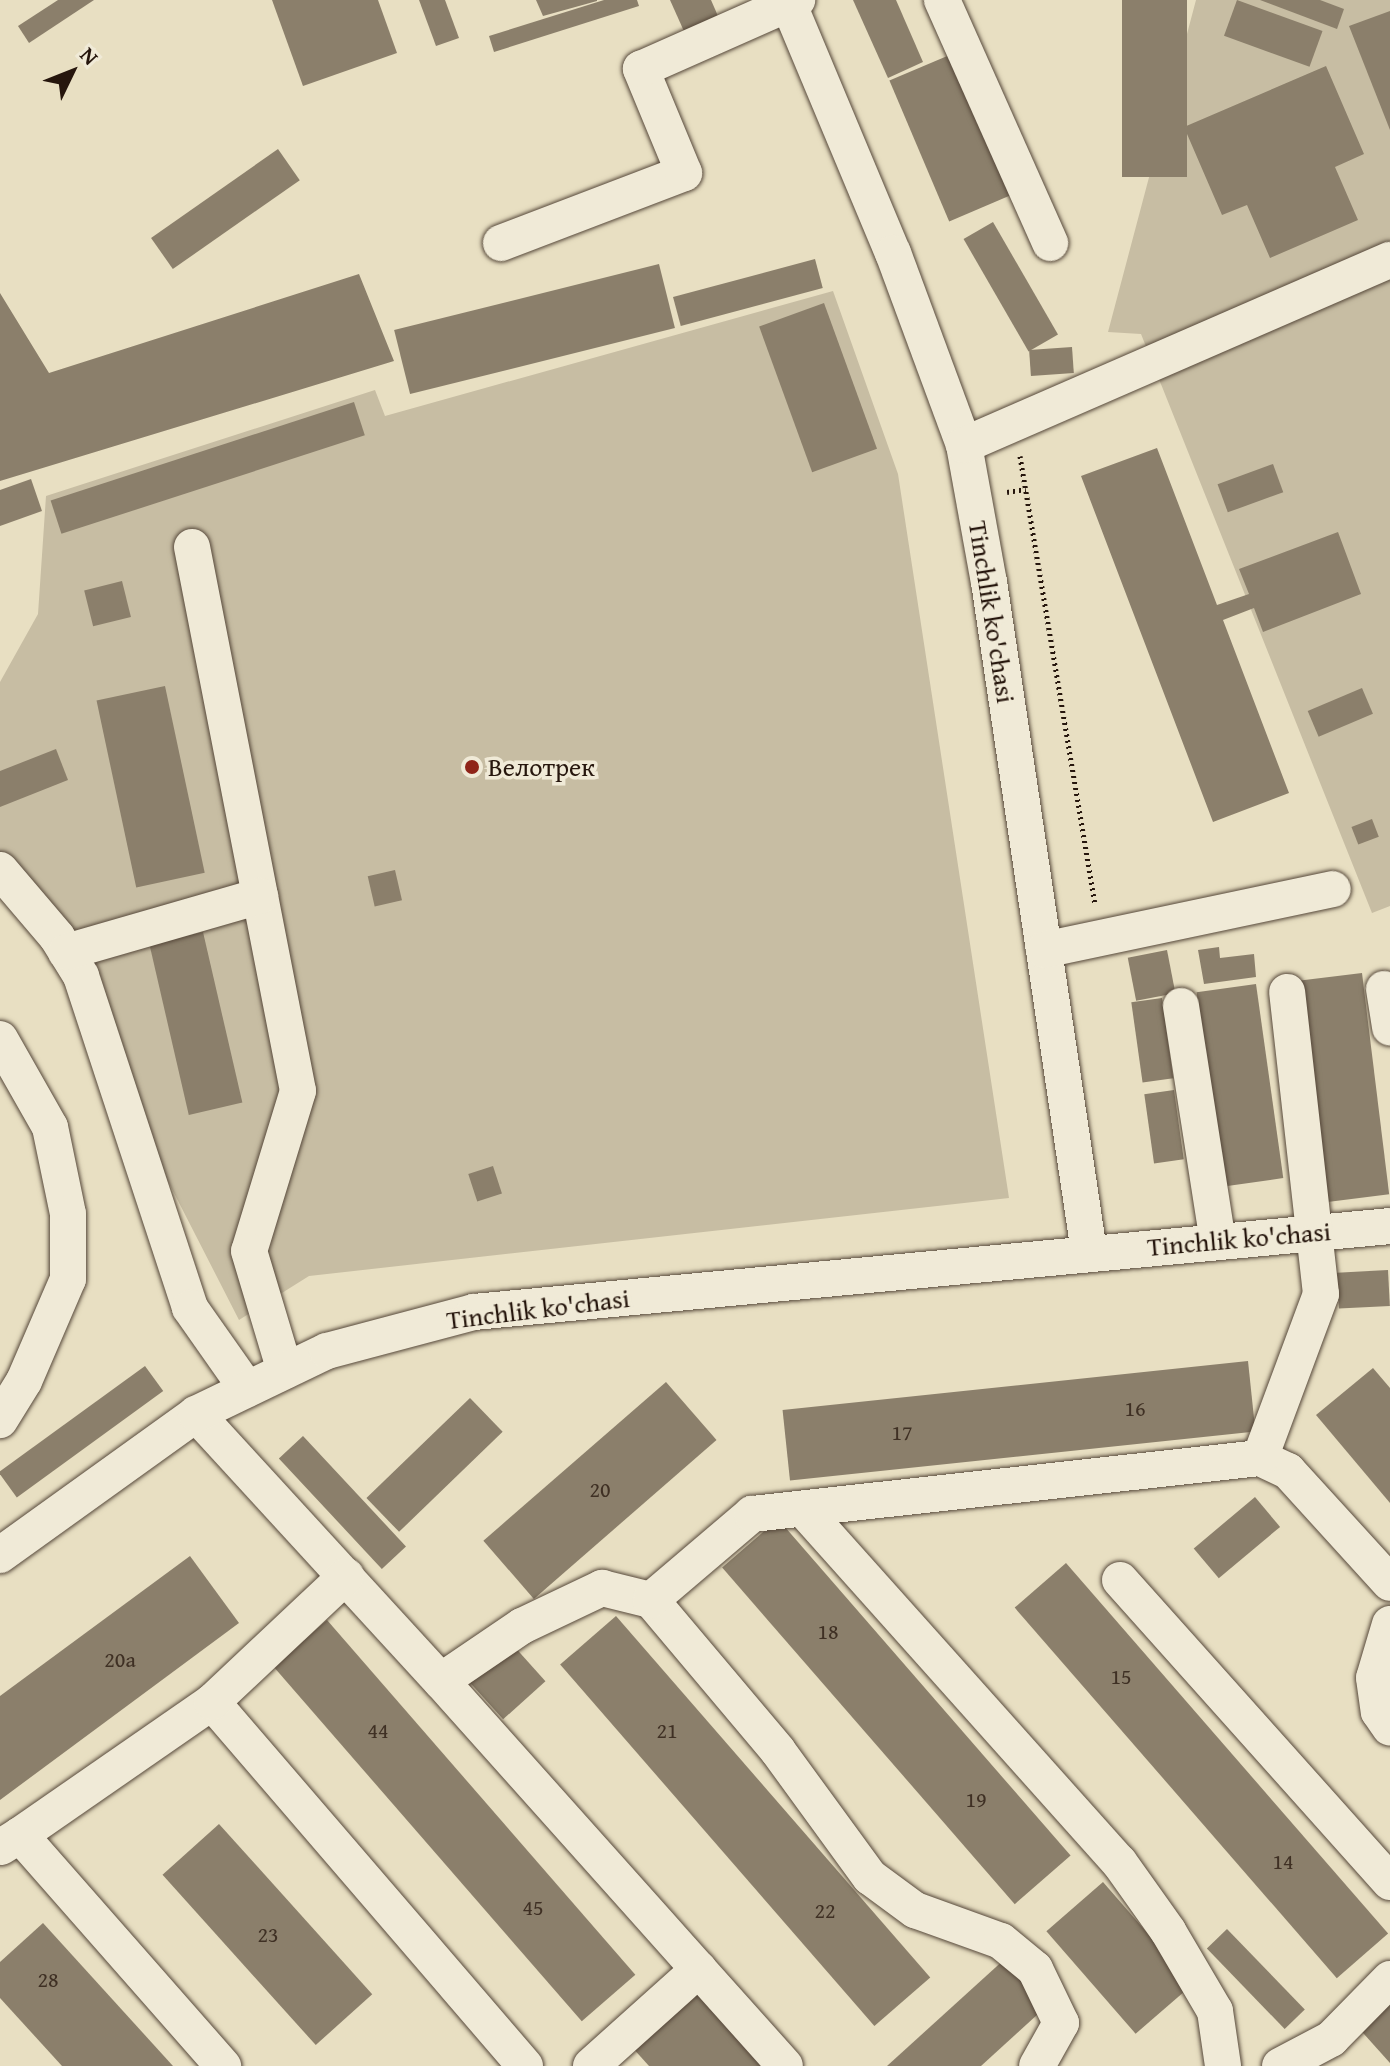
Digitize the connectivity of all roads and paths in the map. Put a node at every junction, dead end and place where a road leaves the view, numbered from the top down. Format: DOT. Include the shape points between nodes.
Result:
graph roads {
  1 [pos="942,0"];
  2 [pos="791,1"];
  3 [pos="501,243"];
  4 [pos="1050,243"];
  5 [pos="1390,260"];
  6 [pos="1013,424"];
  7 [pos="964,445"];
  8 [pos="192,547"];
  9 [pos="0,870"];
  10 [pos="1333,889"];
  11 [pos="260,896"];
  12 [pos="1098,939"];
  13 [pos="1044,950"];
  14 [pos="66,952"];
  15 [pos="1384,989"];
  16 [pos="1287,992"];
  17 [pos="1181,1006"];
  18 [pos="1390,1028"];
  19 [pos="0,1039"];
  20 [pos="1317,1234"];
  21 [pos="1388,1234"];
  22 [pos="1218,1241"];
  23 [pos="1089,1252"];
  24 [pos="285,1371"];
  25 [pos="247,1389"];
  26 [pos="196,1414"];
  27 [pos="0,1420"];
  28 [pos="1260,1458"];
  29 [pos="803,1509"];
  30 [pos="0,1555"];
  31 [pos="346,1576"];
  32 [pos="1120,1580"];
  33 [pos="1390,1583"];
  34 [pos="651,1600"];
  35 [pos="1390,1624"];
  36 [pos="441,1681"];
  37 [pos="212,1702"];
  38 [pos="1390,1728"];
  39 [pos="10,1842"];
  40 [pos="1390,1882"];
  41 [pos="699,1969"];
  42 [pos="1390,1979"];
  43 [pos="223,2066"];
  44 [pos="525,2066"];
  45 [pos="591,2066"];
  46 [pos="785,2066"];
  47 [pos="1037,2066"];
  48 [pos="1223,2066"];
  49 [pos="1280,2066"];
  1 -- 4 [label="street"];
  2 -- 3 [label="street" via="641,69 684,173"];
  2 -- 7 [label="street, Tinchlik ko'chasi"];
  5 -- 6 [label="street"];
  6 -- 7 [label="street"];
  6 -- 12 [label="path" via="1049,614"];
  7 -- 13 [label="street, Tinchlik ko'chasi"];
  8 -- 11 [label="street"];
  9 -- 14 [label="street"];
  10 -- 12 [label="street"];
  11 -- 14 [label="street"];
  11 -- 24 [label="street" via="298,1091 249,1251"];
  12 -- 13 [label="street"];
  13 -- 23 [label="street, Tinchlik ko'chasi"];
  14 -- 25 [label="street" via="81,976 190,1308"];
  15 -- 18 [label="street"];
  16 -- 20 [label="street"];
  17 -- 22 [label="street"];
  19 -- 27 [label="street" via="50,1127 68,1214 68,1279 24,1381"];
  20 -- 21 [label="street, Tinchlik ko'chasi"];
  20 -- 22 [label="street, Tinchlik ko'chasi"];
  20 -- 28 [label="street" via="1321,1294"];
  22 -- 23 [label="street, Tinchlik ko'chasi"];
  23 -- 24 [label="street, Tinchlik ko'chasi" via="474,1312 327,1351"];
  24 -- 25 [label="street, Tinchlik ko'chasi"];
  25 -- 26 [label="street, Tinchlik ko'chasi"];
  26 -- 30 [label="street, Tinchlik ko'chasi"];
  26 -- 31 [label="street"];
  28 -- 29 [label="street"];
  28 -- 33 [label="street" via="1288,1471"];
  29 -- 34 [label="street" via="752,1514"];
  29 -- 48 [label="street" via="1119,1862 1215,2011"];
  31 -- 36 [label="street"];
  31 -- 37 [label="street"];
  32 -- 40 [label="street"];
  34 -- 36 [label="street" via="602,1588 522,1626"];
  34 -- 47 [label="street" via="778,1751 870,1877 915,1910 1001,1941 1035,1969 1061,2023"];
  35 -- 38 [label="street" via="1374,1678 1379,1712"];
  36 -- 41 [label="street"];
  37 -- 39 [label="street"];
  37 -- 44 [label="street"];
  39 -- 43 [label="street"];
  41 -- 45 [label="street"];
  41 -- 46 [label="street"];
  42 -- 49 [label="street" via="1331,2039"];
}
